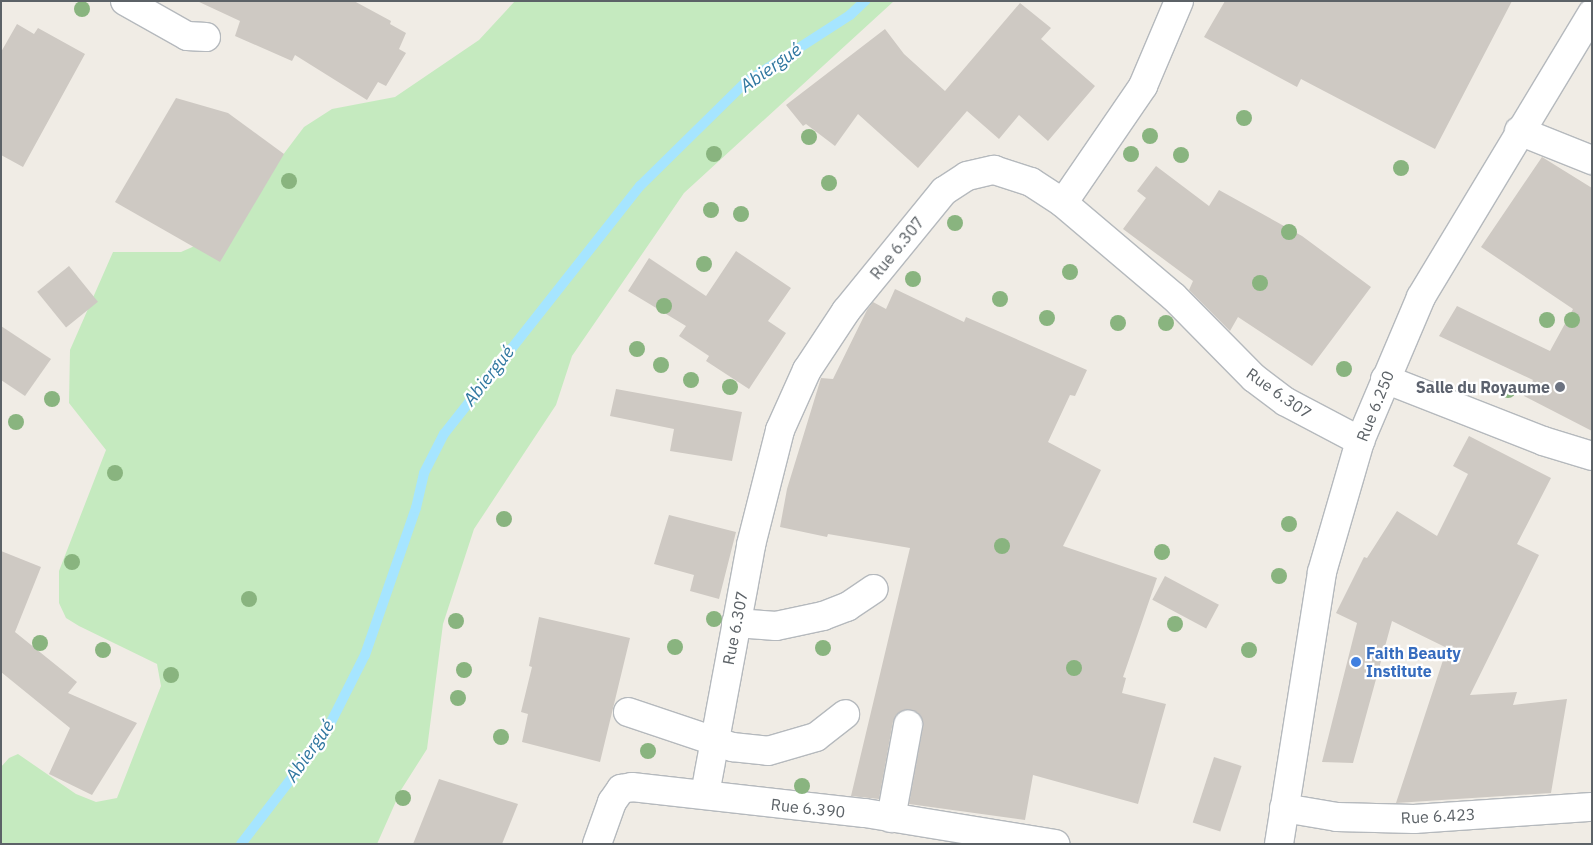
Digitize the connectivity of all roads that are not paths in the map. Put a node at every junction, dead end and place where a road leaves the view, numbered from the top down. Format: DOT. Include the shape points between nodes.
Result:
graph roads {
  1 [pos="125,1"];
  2 [pos="1178,1"];
  3 [pos="1592,14"];
  4 [pos="206,37"];
  5 [pos="1519,131"];
  6 [pos="1592,160"];
  7 [pos="1063,203"];
  8 [pos="1385,379"];
  9 [pos="1360,441"];
  10 [pos="1592,456"];
  11 [pos="874,589"];
  12 [pos="736,623"];
  13 [pos="628,712"];
  14 [pos="845,714"];
  15 [pos="908,725"];
  16 [pos="714,738"];
  17 [pos="705,794"];
  18 [pos="1284,808"];
  19 [pos="1592,808"];
  20 [pos="891,818"];
  21 [pos="964,837"];
  22 [pos="597,844"];
  23 [pos="1055,844"];
  24 [pos="1279,844"];
  1 -- 4 [label="street" via="187,36"];
  2 -- 7 [label="street" via="1143,86"];
  3 -- 5 [label="street, Rue 6.250"];
  5 -- 6 [label="street"];
  5 -- 8 [label="street, Rue 6.250" via="1422,297"];
  7 -- 9 [label="street, Rue 6.307" via="1138,263 1254,378 1286,402"];
  7 -- 12 [label="street, Rue 6.307" via="1031,182 994,170 966,176 944,191 846,311 807,370 780,430 751,545"];
  8 -- 9 [label="street, Rue 6.250"];
  8 -- 10 [label="street" via="1543,441"];
  9 -- 18 [label="street, Rue 6.250" via="1322,572"];
  11 -- 12 [label="street" via="847,607 823,616 776,626"];
  12 -- 16 [label="street, Rue 6.307"];
  13 -- 16 [label="street"];
  14 -- 16 [label="street" via="816,737 768,751 740,749"];
  15 -- 20 [label="street"];
  16 -- 17 [label="street, Rue 6.307"];
  17 -- 20 [label="street, Rue 6.390"];
  17 -- 22 [label="street, Rue 6.390" via="632,787 622,789 612,802"];
  18 -- 19 [label="street, Rue 6.423" via="1337,817 1414,819"];
  18 -- 24 [label="street, Rue 6.250"];
  20 -- 21 [label="street, Rue 6.390"];
  21 -- 23 [label="street, Rue 6.390"];
}
